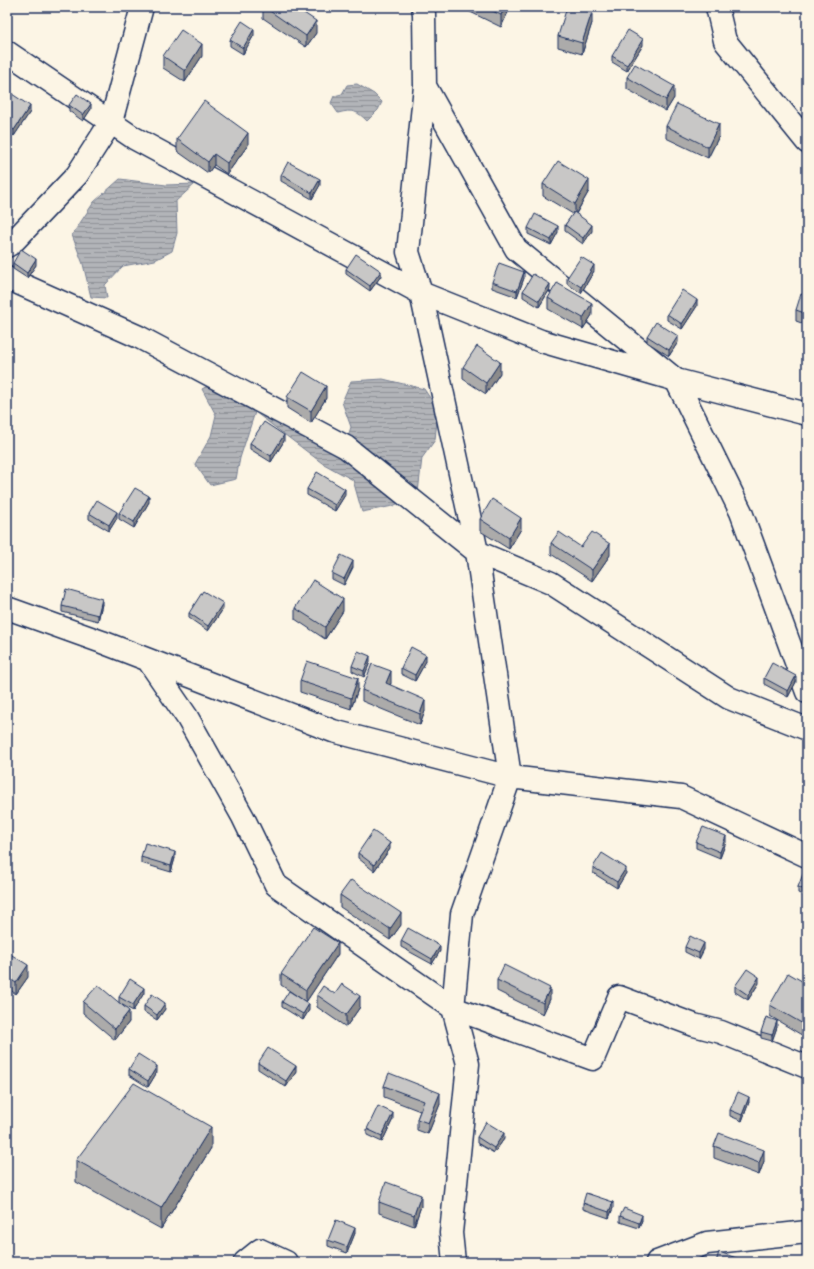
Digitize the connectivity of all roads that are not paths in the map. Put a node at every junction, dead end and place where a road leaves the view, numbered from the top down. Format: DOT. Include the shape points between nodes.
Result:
graph roads {
  1 [pos="142,7"];
  2 [pos="423,7"];
  3 [pos="718,7"];
  4 [pos="7,52"];
  5 [pos="425,86"];
  6 [pos="111,122"];
  7 [pos="807,142"];
  8 [pos="7,246"];
  9 [pos="7,278"];
  10 [pos="420,293"];
  11 [pos="676,380"];
  12 [pos="807,414"];
  13 [pos="477,552"];
  14 [pos="7,608"];
  15 [pos="148,660"];
  16 [pos="807,692"];
  17 [pos="807,729"];
  18 [pos="510,777"];
  19 [pos="807,856"];
  20 [pos="452,1008"];
  21 [pos="807,1067"];
  22 [pos="807,1232"];
  23 [pos="245,1262"];
  24 [pos="286,1262"];
  25 [pos="454,1262"];
  26 [pos="657,1262"];
  1 -- 6 [label="street"];
  2 -- 5 [label="street"];
  3 -- 7 [label="street" via="725,41"];
  4 -- 6 [label="street"];
  5 -- 10 [label="street" via="408,252"];
  5 -- 11 [label="street" via="516,249"];
  6 -- 8 [label="street" via="77,174"];
  6 -- 10 [label="street" via="134,138"];
  9 -- 13 [label="street" via="139,337 346,447"];
  10 -- 11 [label="street" via="541,341"];
  10 -- 13 [label="street"];
  11 -- 12 [label="street"];
  11 -- 16 [label="street" via="741,512"];
  13 -- 17 [label="street" via="551,583 729,698"];
  13 -- 18 [label="street"];
  14 -- 15 [label="street"];
  15 -- 18 [label="street" via="334,731"];
  15 -- 20 [label="street" via="187,717 243,817 276,885"];
  18 -- 19 [label="street" via="681,797"];
  18 -- 20 [label="street" via="462,914"];
  20 -- 21 [label="street" via="593,1059 619,997 694,1025 721,1032"];
  20 -- 25 [label="street" via="468,1064 451,1233"];
  22 -- 26 [label="street" via="707,1243"];
  23 -- 24 [label="street" via="260,1250"];
}
